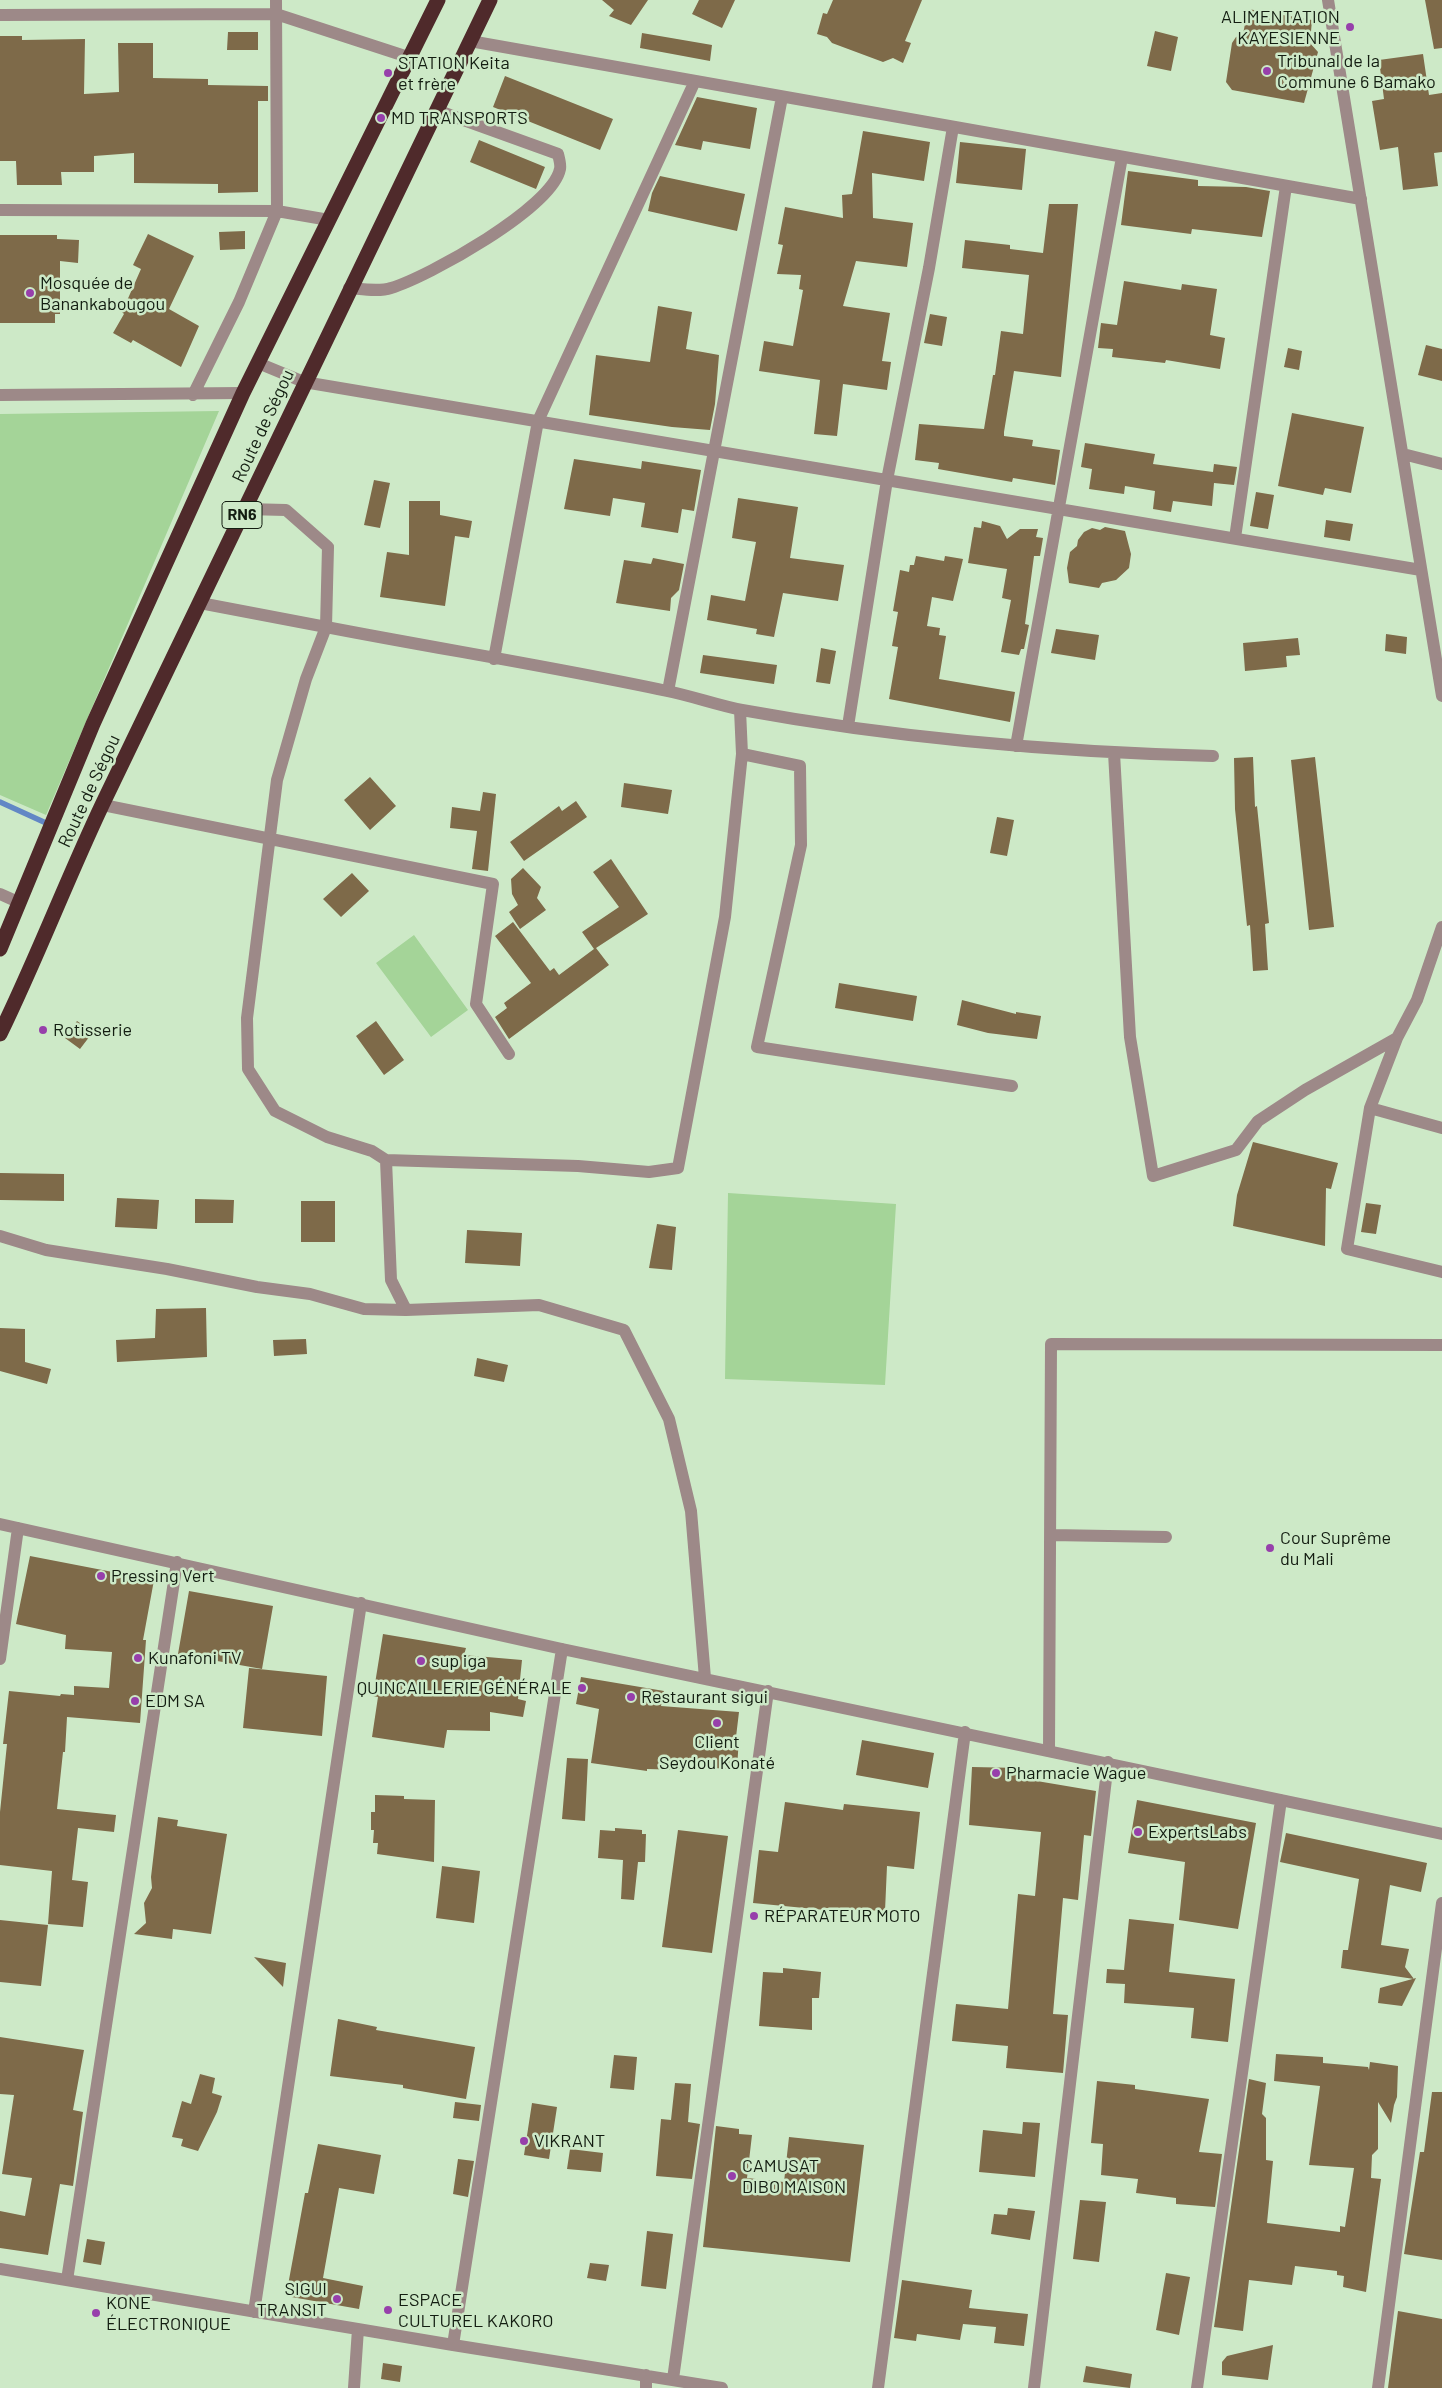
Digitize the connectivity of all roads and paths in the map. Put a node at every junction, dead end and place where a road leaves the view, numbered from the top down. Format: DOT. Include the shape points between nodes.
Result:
graph roads {
  1 [pos="276,0"];
  2 [pos="438,0"];
  3 [pos="490,0"];
  4 [pos="1328,0"];
  5 [pos="276,14"];
  6 [pos="0,15"];
  7 [pos="470,41"];
  8 [pos="408,56"];
  9 [pos="695,81"];
  10 [pos="782,97"];
  11 [pos="436,110"];
  12 [pos="953,127"];
  13 [pos="1122,157"];
  14 [pos="1286,186"];
  15 [pos="1361,200"];
  16 [pos="0,210"];
  17 [pos="277,211"];
  18 [pos="329,220"];
  19 [pos="349,288"];
  20 [pos="258,363"];
  21 [pos="304,382"];
  22 [pos="243,393"];
  23 [pos="0,395"];
  24 [pos="193,395"];
  25 [pos="538,421"];
  26 [pos="714,451"];
  27 [pos="1403,454"];
  28 [pos="1442,464"];
  29 [pos="887,480"];
  30 [pos="245,509"];
  31 [pos="1058,509"];
  32 [pos="1235,538"];
  33 [pos="1422,570"];
  34 [pos="200,603"];
  35 [pos="1436,626"];
  36 [pos="326,628"];
  37 [pos="494,659"];
  38 [pos="668,691"];
  39 [pos="1442,696"];
  40 [pos="740,710"];
  41 [pos="848,726"];
  42 [pos="1016,746"];
  43 [pos="1114,753"];
  44 [pos="742,754"];
  45 [pos="1213,756"];
  46 [pos="102,804"];
  47 [pos="270,840"];
  48 [pos="0,894"];
  49 [pos="18,902"];
  50 [pos="1442,928"];
  51 [pos="0,949"];
  52 [pos="0,1034"];
  53 [pos="1397,1038"];
  54 [pos="509,1054"];
  55 [pos="1012,1086"];
  56 [pos="1370,1108"];
  57 [pos="1442,1128"];
  58 [pos="386,1160"];
  59 [pos="0,1236"];
  60 [pos="1442,1272"];
  61 [pos="406,1310"];
  62 [pos="1442,1345"];
  63 [pos="0,1524"];
  64 [pos="18,1528"];
  65 [pos="1052,1535"];
  66 [pos="1166,1537"];
  67 [pos="177,1562"];
  68 [pos="361,1604"];
  69 [pos="562,1649"];
  70 [pos="0,1659"];
  71 [pos="705,1678"];
  72 [pos="768,1691"];
  73 [pos="965,1732"];
  74 [pos="1049,1750"];
  75 [pos="1108,1762"];
  76 [pos="1281,1800"];
  77 [pos="1442,1834"];
  78 [pos="1442,1903"];
  79 [pos="0,2269"];
  80 [pos="67,2280"];
  81 [pos="254,2312"];
  82 [pos="358,2329"];
  83 [pos="453,2345"];
  84 [pos="646,2375"];
  85 [pos="673,2379"];
  86 [pos="354,2388"];
  87 [pos="646,2388"];
  88 [pos="722,2388"];
  89 [pos="878,2388"];
  90 [pos="1034,2388"];
  91 [pos="1197,2388"];
  92 [pos="1378,2388"];
  1 -- 5 [label="street"];
  2 -- 8 [label="highway, Route de Ségou / RN6"];
  3 -- 7 [label="highway, Route de Ségou / RN6"];
  4 -- 15 [label="street"];
  5 -- 6 [label="street"];
  5 -- 8 [label="street"];
  5 -- 17 [label="street"];
  7 -- 9 [label="street"];
  7 -- 11 [label="highway, Route de Ségou / RN6"];
  8 -- 18 [label="highway, Route de Ségou / RN6"];
  9 -- 10 [label="street"];
  9 -- 25 [label="street"];
  10 -- 12 [label="street"];
  10 -- 26 [label="street"];
  11 -- 19 [label="highway, Route de Ségou / RN6"];
  11 -- 19 [label="street" via="558,154 560,169 545,195 500,231 448,262 389,289"];
  12 -- 13 [label="street"];
  12 -- 29 [label="street"];
  13 -- 14 [label="street"];
  13 -- 31 [label="street"];
  14 -- 15 [label="street"];
  14 -- 32 [label="street"];
  15 -- 27 [label="street"];
  16 -- 17 [label="street"];
  17 -- 18 [label="street"];
  17 -- 24 [label="street" via="239,302"];
  18 -- 20 [label="highway, Route de Ségou / RN6"];
  19 -- 21 [label="highway, Route de Ségou / RN6"];
  20 -- 21 [label="street"];
  20 -- 22 [label="highway, Route de Ségou / RN6"];
  21 -- 25 [label="street"];
  21 -- 30 [label="highway, Route de Ségou / RN6"];
  22 -- 24 [label="street"];
  22 -- 49 [label="highway, Route de Ségou / RN6" via="93,724"];
  23 -- 24 [label="street"];
  25 -- 26 [label="street"];
  25 -- 37 [label="street"];
  26 -- 29 [label="street"];
  26 -- 38 [label="street"];
  27 -- 28 [label="street"];
  27 -- 33 [label="street"];
  29 -- 31 [label="street"];
  29 -- 41 [label="street"];
  30 -- 34 [label="highway, Route de Ségou / RN6"];
  30 -- 36 [label="street" via="286,510 328,547"];
  31 -- 32 [label="street"];
  31 -- 42 [label="street"];
  32 -- 33 [label="street"];
  33 -- 35 [label="street"];
  34 -- 36 [label="street"];
  34 -- 46 [label="highway, Route de Ségou / RN6"];
  35 -- 39 [label="street"];
  36 -- 37 [label="street"];
  36 -- 47 [label="street" via="306,679 277,780"];
  37 -- 38 [label="street"];
  38 -- 40 [label="street"];
  40 -- 41 [label="street"];
  40 -- 44 [label="street"];
  41 -- 42 [label="street"];
  42 -- 43 [label="street"];
  43 -- 45 [label="street"];
  43 -- 53 [label="street" via="1130,1037 1152,1176 1236,1150 1258,1121 1305,1090"];
  44 -- 55 [label="street" via="800,766 801,845 757,1047"];
  44 -- 58 [label="street" via="725,917 678,1168 649,1172 578,1166"];
  46 -- 47 [label="street"];
  46 -- 52 [label="highway, Route de Ségou / RN6"];
  47 -- 54 [label="street" via="493,884 476,1004"];
  47 -- 58 [label="street" via="247,1018 248,1069 275,1111 327,1137 372,1151"];
  48 -- 49 [label="street"];
  49 -- 51 [label="highway, Route de Ségou / RN6"];
  50 -- 53 [label="street" via="1417,1000"];
  53 -- 56 [label="street"];
  56 -- 57 [label="street"];
  56 -- 60 [label="street" via="1347,1249"];
  58 -- 61 [label="street" via="391,1280"];
  59 -- 61 [label="street" via="46,1250 310,1294 364,1309"];
  61 -- 71 [label="street" via="540,1305 624,1330 669,1419 691,1511"];
  62 -- 65 [label="street" via="1051,1344"];
  63 -- 64 [label="street"];
  64 -- 67 [label="street"];
  64 -- 70 [label="street"];
  65 -- 66 [label="street"];
  65 -- 74 [label="street"];
  67 -- 68 [label="street"];
  67 -- 80 [label="street"];
  68 -- 69 [label="street"];
  68 -- 81 [label="street"];
  69 -- 71 [label="street"];
  69 -- 83 [label="street"];
  71 -- 72 [label="street"];
  72 -- 73 [label="street"];
  72 -- 85 [label="street"];
  73 -- 74 [label="street"];
  73 -- 89 [label="street"];
  74 -- 75 [label="street"];
  75 -- 76 [label="street"];
  75 -- 90 [label="street"];
  76 -- 77 [label="street"];
  76 -- 91 [label="street"];
  78 -- 92 [label="street"];
  79 -- 80 [label="street"];
  80 -- 81 [label="street"];
  81 -- 82 [label="street"];
  82 -- 83 [label="street"];
  82 -- 86 [label="street"];
  83 -- 84 [label="street"];
  84 -- 85 [label="street"];
  84 -- 87 [label="street"];
  85 -- 88 [label="street"];
}
